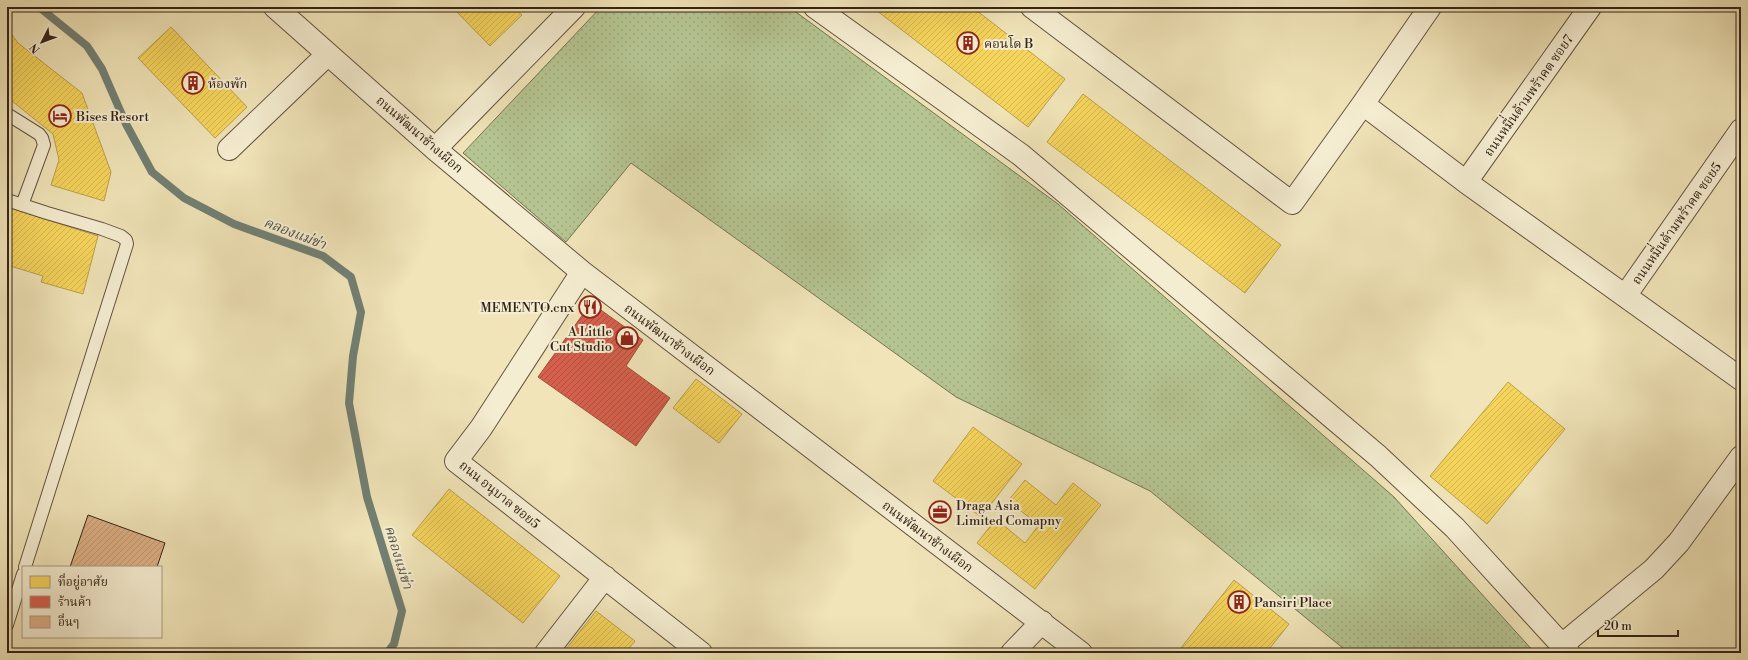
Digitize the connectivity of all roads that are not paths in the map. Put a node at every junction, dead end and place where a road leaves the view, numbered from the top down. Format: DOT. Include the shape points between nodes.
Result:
graph roads {
  1 [pos="275,7"];
  2 [pos="574,7"];
  3 [pos="814,7"];
  4 [pos="1032,7"];
  5 [pos="1430,7"];
  6 [pos="1590,7"];
  7 [pos="328,54"];
  8 [pos="1364,104"];
  9 [pos="7,114"];
  10 [pos="1741,130"];
  11 [pos="229,149"];
  12 [pos="435,149"];
  13 [pos="1466,182"];
  14 [pos="7,200"];
  15 [pos="22,205"];
  16 [pos="582,272"];
  17 [pos="1625,296"];
  18 [pos="1741,379"];
  19 [pos="1741,457"];
  20 [pos="25,566"];
  21 [pos="22,577"];
  22 [pos="605,577"];
  23 [pos="1042,622"];
  24 [pos="7,625"];
  25 [pos="1565,649"];
  26 [pos="546,653"];
  27 [pos="701,653"];
  28 [pos="1012,653"];
  29 [pos="1080,653"];
  1 -- 7 [label="street, ถนนพัฒนาช้างเผือก"];
  2 -- 12 [label="street"];
  3 -- 25 [label="street" via="1021,155 1378,456 1454,528"];
  4 -- 8 [label="street" via="1292,204"];
  5 -- 8 [label="street"];
  6 -- 13 [label="street, ถนนหมื่่นด้ามพร้าคต ซอย7"];
  7 -- 11 [label="street"];
  7 -- 12 [label="street, ถนนพัฒนาช้างเผือก"];
  8 -- 13 [label="street"];
  9 -- 15 [label="lane" via="39,134 44,145"];
  10 -- 17 [label="street, ถนนหมื่่นด้ามพร้าคต ซอย5"];
  12 -- 16 [label="street, ถนนพัฒนาช้างเผือก"];
  13 -- 17 [label="street"];
  14 -- 15 [label="lane"];
  15 -- 20 [label="lane" via="121,236 127,244"];
  16 -- 22 [label="street, ถนน อนุบาล ซอย5" via="481,428 456,461"];
  16 -- 23 [label="street, ถนนพัฒนาช้างเผือก"];
  17 -- 18 [label="street"];
  19 -- 25 [label="street" via="1678,542 1654,569"];
  21 -- 24 [label="lane"];
  22 -- 26 [label="street"];
  22 -- 27 [label="street, ถนน อนุบาล ซอย5"];
  23 -- 28 [label="street"];
  23 -- 29 [label="street, ถนนพัฒนาช้างเผือก"];
}
